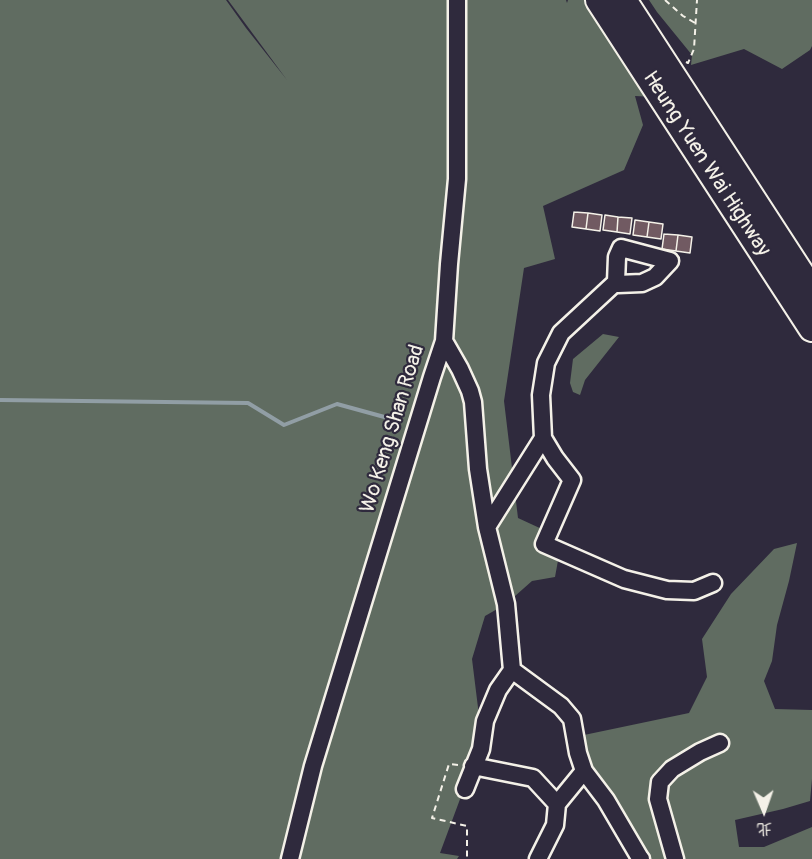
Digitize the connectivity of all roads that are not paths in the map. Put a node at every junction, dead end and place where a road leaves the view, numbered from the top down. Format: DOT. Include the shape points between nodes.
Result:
graph roads {
  1 [pos="457,0"];
  2 [pos="599,0"];
  3 [pos="623,0"];
  4 [pos="719,166"];
  5 [pos="616,282"];
  6 [pos="812,291"];
  7 [pos="812,328"];
  8 [pos="444,341"];
  9 [pos="543,438"];
  10 [pos="487,527"];
  11 [pos="712,583"];
  12 [pos="512,670"];
  13 [pos="720,743"];
  14 [pos="473,766"];
  15 [pos="585,771"];
  16 [pos="465,789"];
  17 [pos="557,804"];
  18 [pos="290,859"];
  19 [pos="538,859"];
  20 [pos="641,859"];
  21 [pos="675,859"];
  1 -- 8 [label="street, Wo Keng Shan Road" via="457,179"];
  2 -- 4 [label="highway, Heung Yuen Wai Highway"];
  3 -- 4 [label="highway, Heung Yuen Wai Highway"];
  4 -- 6 [label="highway, Heung Yuen Wai Highway"];
  4 -- 7 [label="highway, Heung Yuen Wai Highway"];
  5 -- 9 [label="street" via="561,333 546,363 541,395"];
  8 -- 10 [label="street" via="473,402"];
  8 -- 18 [label="street, Wo Keng Shan Road" via="313,766"];
  9 -- 10 [label="street"];
  9 -- 11 [label="street" via="572,480 544,544 624,579 667,591 694,591"];
  10 -- 12 [label="street" via="506,604"];
  12 -- 14 [label="street" via="498,690 485,721"];
  12 -- 15 [label="street" via="561,706 572,719"];
  13 -- 21 [label="street" via="672,769 660,782 658,799"];
  14 -- 16 [label="street"];
  14 -- 17 [label="street" via="533,778"];
  15 -- 17 [label="street"];
  15 -- 20 [label="street"];
  17 -- 19 [label="street" via="555,825"];
}
